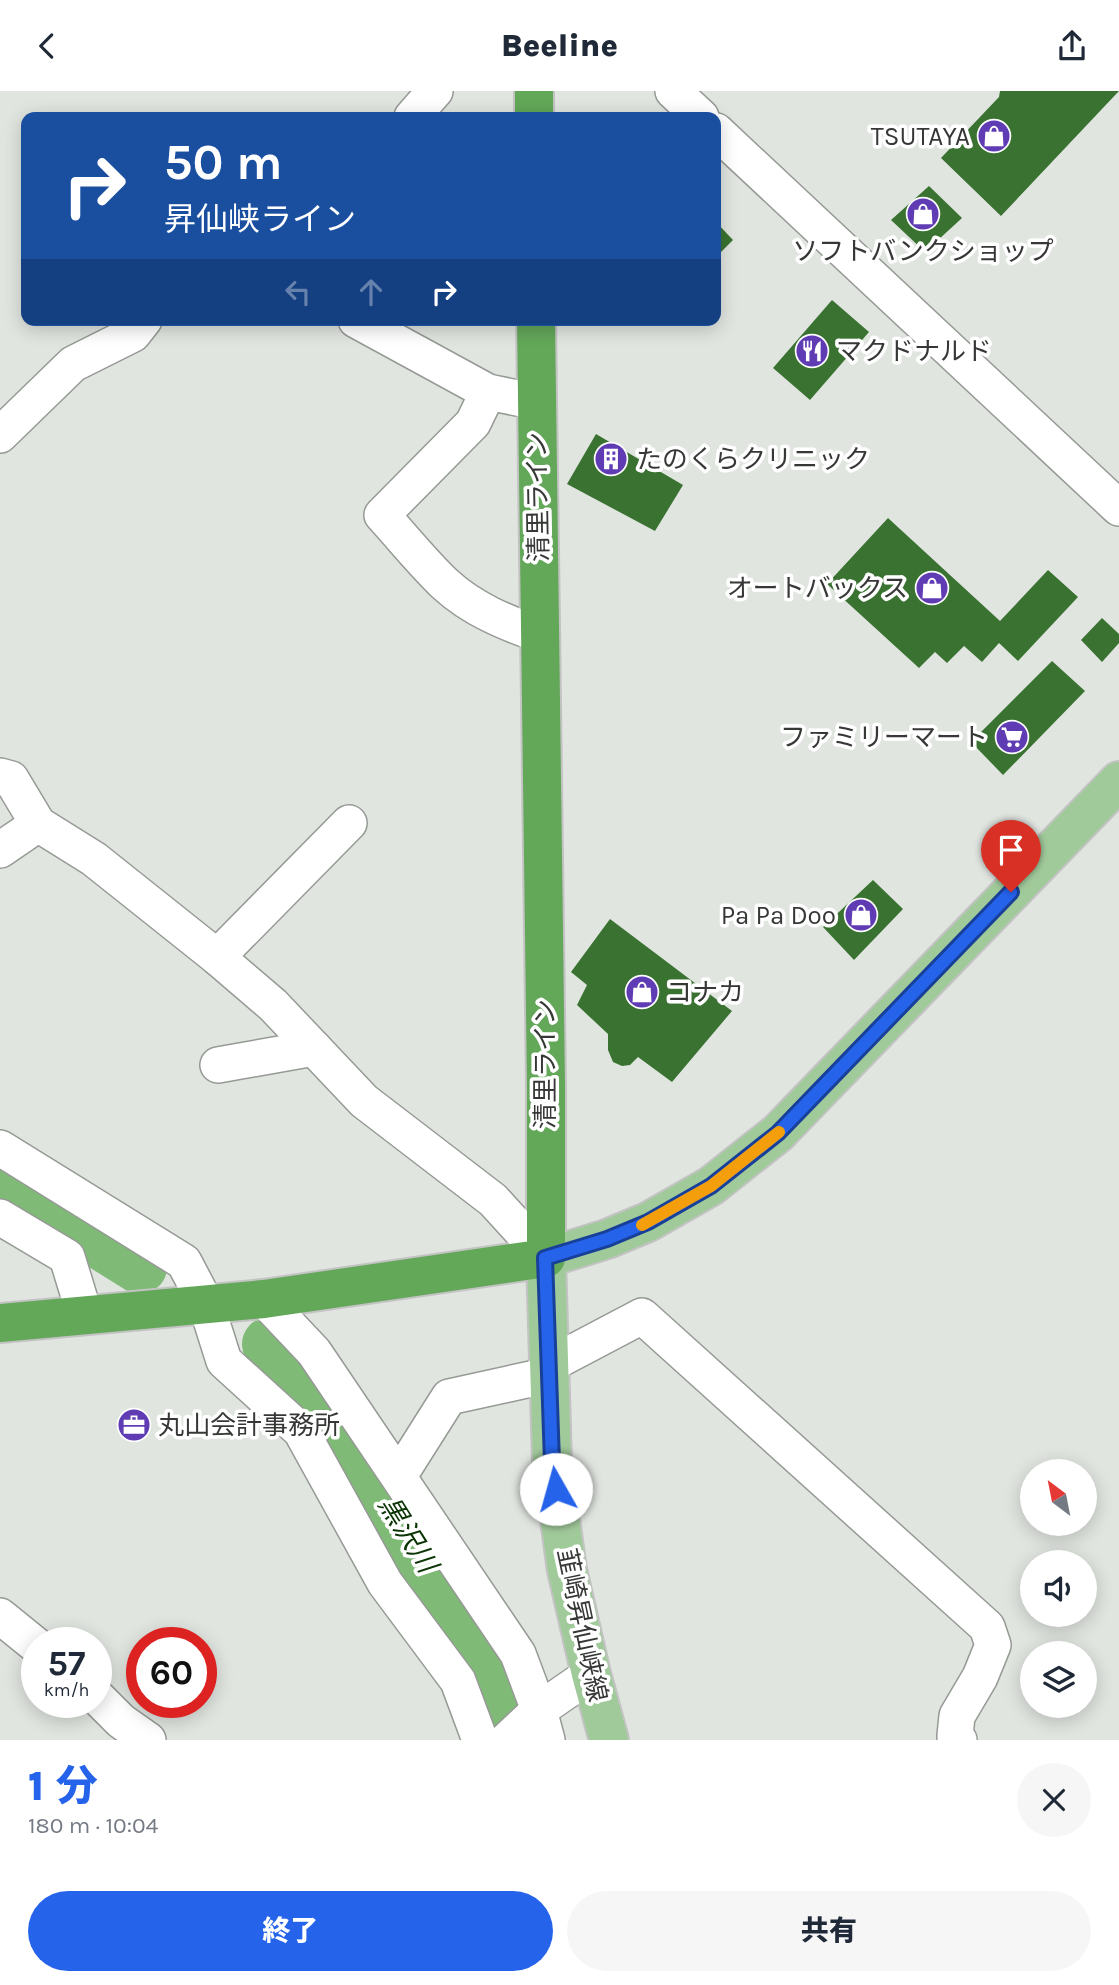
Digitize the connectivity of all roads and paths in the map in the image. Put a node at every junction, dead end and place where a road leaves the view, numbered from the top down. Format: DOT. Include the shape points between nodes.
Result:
graph roads {
  1 [pos="435,91"];
  2 [pos="534,91"];
  3 [pos="673,91"];
  4 [pos="416,112"];
  5 [pos="534,112"];
  6 [pos="696,112"];
  7 [pos="721,136"];
  8 [pos="139,326"];
  9 [pos="367,326"];
  10 [pos="536,326"];
  11 [pos="488,392"];
  12 [pos="537,402"];
  13 [pos="0,435"];
  14 [pos="1119,508"];
  15 [pos="541,635"];
  16 [pos="0,776"];
  17 [pos="1119,781"];
  18 [pos="349,823"];
  19 [pos="38,824"];
  20 [pos="0,850"];
  21 [pos="217,957"];
  22 [pos="314,1048"];
  23 [pos="218,1065"];
  24 [pos="0,1148"];
  25 [pos="0,1217"];
  26 [pos="545,1258"];
  27 [pos="264,1299"];
  28 [pos="206,1304"];
  29 [pos="85,1316"];
  30 [pos="0,1323"];
  31 [pos="549,1370"];
  32 [pos="399,1476"];
  33 [pos="0,1616"];
  34 [pos="21,1633"];
  35 [pos="591,1674"];
  36 [pos="112,1712"];
  37 [pos="543,1725"];
  38 [pos="148,1740"];
  39 [pos="480,1740"];
  40 [pos="507,1740"];
  41 [pos="609,1740"];
  42 [pos="959,1740"];
  1 -- 4 [label="street"];
  2 -- 5 [label="highway"];
  3 -- 6 [label="street"];
  7 -- 14 [label="street"];
  8 -- 13 [label="street" via="133,334 73,364"];
  9 -- 11 [label="street"];
  10 -- 12 [label="highway, 清里ライン"];
  11 -- 12 [label="street"];
  11 -- 15 [label="street" via="473,423 382,515 446,585 481,610"];
  12 -- 15 [label="highway, 清里ライン"];
  15 -- 26 [label="highway, 清里ライン"];
  16 -- 19 [label="street" via="10,779"];
  17 -- 26 [label="main road" via="778,1133 711,1186 648,1222"];
  18 -- 21 [label="street"];
  19 -- 20 [label="street"];
  19 -- 21 [label="street" via="94,859"];
  21 -- 22 [label="street"];
  22 -- 23 [label="street"];
  22 -- 26 [label="street" via="364,1101 494,1200"];
  24 -- 28 [label="street" via="184,1262"];
  25 -- 29 [label="street" via="67,1257"];
  26 -- 27 [label="highway"];
  26 -- 31 [label="main road, 韮崎昇仙峡線"];
  27 -- 28 [label="highway"];
  27 -- 32 [label="street" via="314,1352"];
  28 -- 29 [label="highway"];
  28 -- 39 [label="street" via="224,1361 301,1431 385,1583 458,1681"];
  29 -- 30 [label="highway"];
  31 -- 32 [label="street" via="449,1397"];
  31 -- 35 [label="main road, 韮崎昇仙峡線" via="552,1462 568,1570"];
  31 -- 42 [label="street" via="642,1316 987,1627 993,1645 957,1716"];
  32 -- 37 [label="street" via="518,1654"];
  33 -- 34 [label="street"];
  35 -- 37 [label="street"];
  35 -- 41 [label="main road, 韮崎昇仙峡線"];
  36 -- 38 [label="street"];
  37 -- 40 [label="street"];
}
